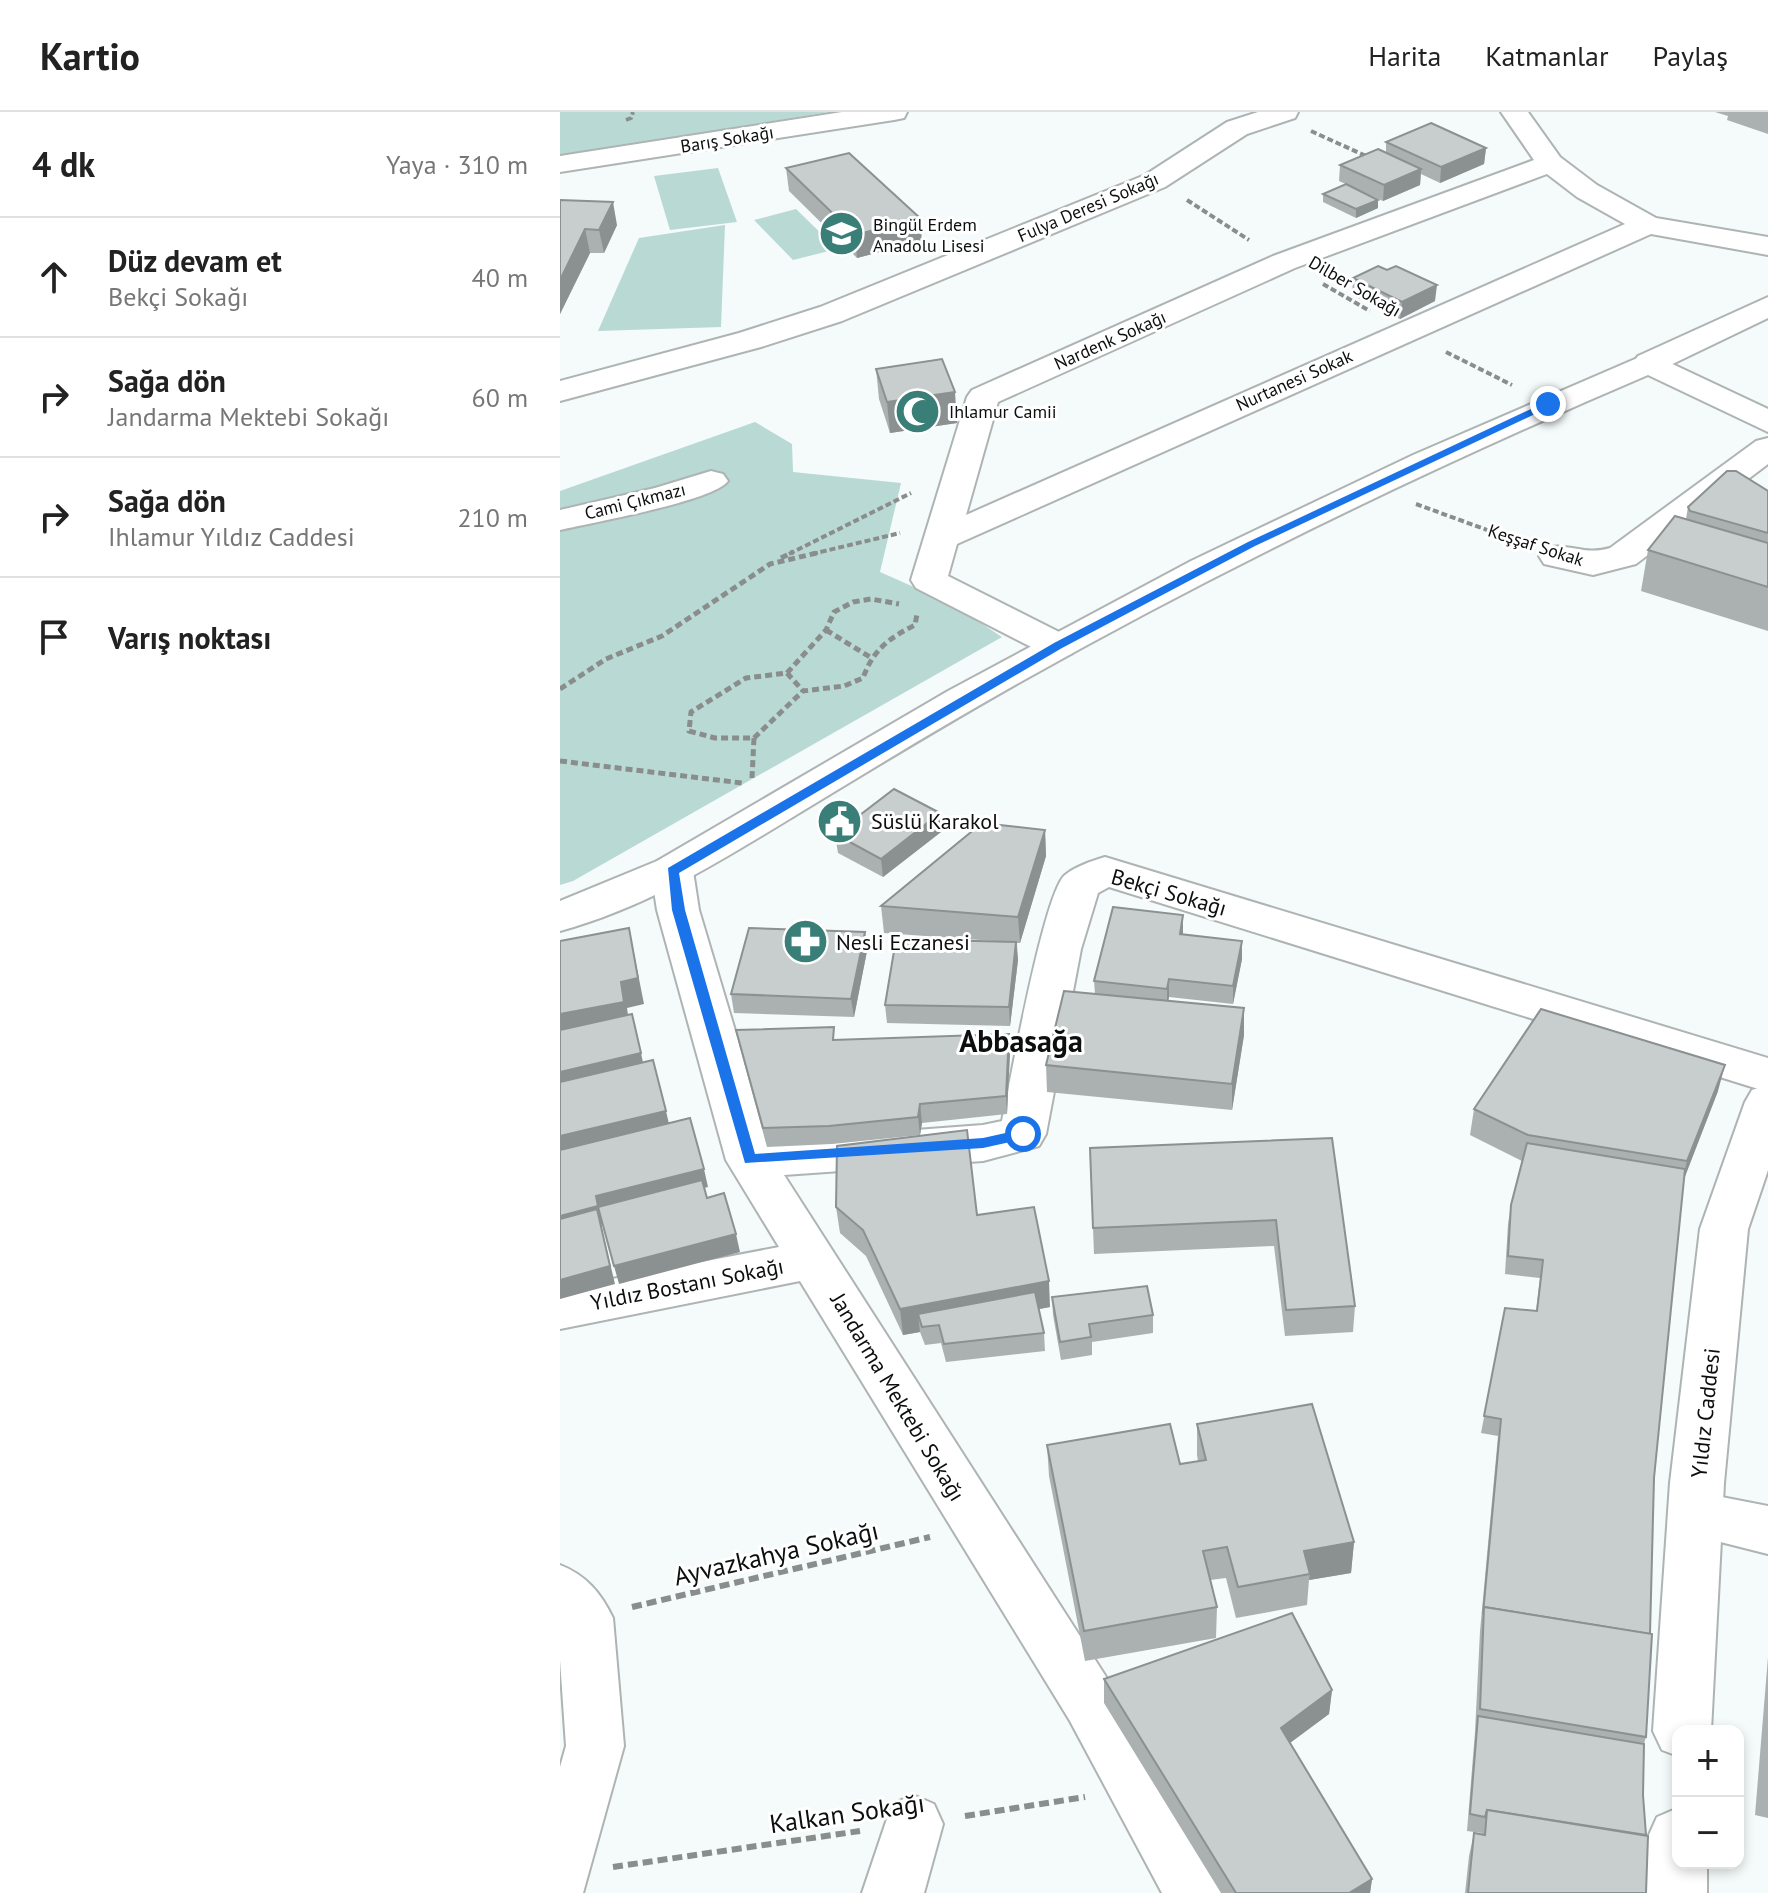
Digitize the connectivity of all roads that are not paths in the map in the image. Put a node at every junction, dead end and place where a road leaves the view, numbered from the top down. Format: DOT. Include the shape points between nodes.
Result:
graph roads {
  1 [pos="894,112"];
  2 [pos="1277,114"];
  3 [pos="1510,114"];
  4 [pos="1550,163"];
  5 [pos="560,164"];
  6 [pos="1648,225"];
  7 [pos="1768,246"];
  8 [pos="1768,306"];
  9 [pos="750,340"];
  10 [pos="1649,363"];
  11 [pos="560,391"];
  12 [pos="560,410"];
  13 [pos="1768,422"];
  14 [pos="1768,448"];
  15 [pos="711,481"];
  16 [pos="560,520"];
  17 [pos="944,530"];
  18 [pos="1557,556"];
  19 [pos="1058,646"];
  20 [pos="672,871"];
  21 [pos="560,917"];
  22 [pos="1768,1075"];
  23 [pos="1768,1102"];
  24 [pos="750,1160"];
  25 [pos="814,1259"];
  26 [pos="560,1309"];
  27 [pos="1696,1515"];
  28 [pos="1768,1530"];
  29 [pos="572,1604"];
  30 [pos="1682,1725"];
  31 [pos="913,1824"];
  32 [pos="1677,1869"];
  33 [pos="560,1875"];
  34 [pos="893,1893"];
  35 [pos="1195,1893"];
  36 [pos="1676,1893"];
  1 -- 5 [label="street, Barış Sokağı"];
  2 -- 9 [label="street, Fulya Deresi Sokağı" via="1237,128 1155,181 831,314"];
  3 -- 4 [label="street"];
  4 -- 6 [label="street"];
  4 -- 17 [label="street, Nardenk Sokağı" via="1284,262 983,397"];
  6 -- 7 [label="street"];
  6 -- 17 [label="street, Nurtanesi Sokak"];
  8 -- 10 [label="street"];
  9 -- 11 [label="street, Fulya Deresi Sokağı"];
  9 -- 12 [label="street, Fulya Deresi Sokağı"];
  10 -- 13 [label="street"];
  10 -- 19 [label="street" via="1370,487"];
  14 -- 18 [label="street, Keşşaf Sokak" via="1623,556 1593,564"];
  15 -- 16 [label="street, Cami Çıkmazı"];
  17 -- 19 [label="street, Nardenk Sokağı" via="929,580"];
  19 -- 20 [label="street"];
  20 -- 21 [label="street"];
  20 -- 24 [label="street, Jandarma Mektebi Sokağı" via="678,910"];
  22 -- 24 [label="street, Bekçi Sokağı" via="1105,871 1079,885 1060,949 1023,1134 983,1143"];
  23 -- 27 [label="street, Yıldız Caddesi" via="1724,1229"];
  24 -- 25 [label="street, Jandarma Mektebi Sokağı"];
  25 -- 26 [label="street, Yıldız Bostanı Sokağı"];
  25 -- 35 [label="street, Jandarma Mektebi Sokağı" via="1090,1702"];
  27 -- 28 [label="street"];
  27 -- 30 [label="street, Yıldız Caddesi"];
  29 -- 33 [label="street" via="595,1746"];
  31 -- 34 [label="street"];
  32 -- 36 [label="street"];
}
